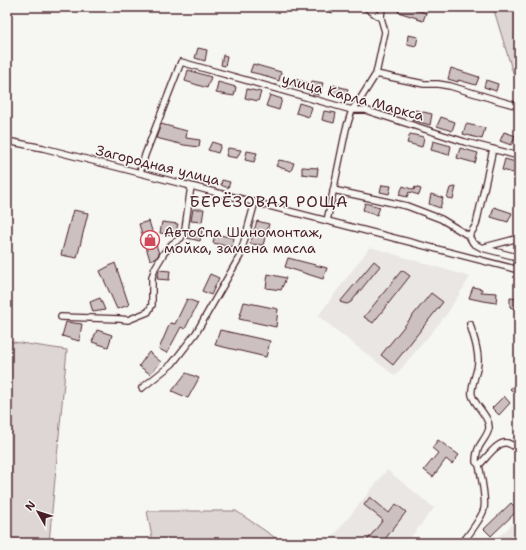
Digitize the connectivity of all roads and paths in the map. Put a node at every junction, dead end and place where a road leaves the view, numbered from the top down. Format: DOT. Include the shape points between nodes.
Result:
graph roads {
  1 [pos="365,7"];
  2 [pos="382,7"];
  3 [pos="381,18"];
  4 [pos="376,74"];
  5 [pos="518,106"];
  6 [pos="352,110"];
  7 [pos="7,141"];
  8 [pos="493,149"];
  9 [pos="519,156"];
  10 [pos="140,173"];
  11 [pos="191,186"];
  12 [pos="333,190"];
  13 [pos="255,202"];
  14 [pos="327,221"];
  15 [pos="469,236"];
  16 [pos="519,238"];
  17 [pos="482,248"];
  18 [pos="519,270"];
  19 [pos="61,317"];
  20 [pos="470,324"];
  21 [pos="142,388"];
  22 [pos="519,449"];
  23 [pos="479,465"];
  24 [pos="462,543"];
  1 -- 3 [label="street"];
  2 -- 3 [label="street"];
  3 -- 4 [label="street" via="385,32"];
  4 -- 5 [label="street" via="424,84 450,86"];
  4 -- 6 [label="street"];
  6 -- 8 [label="street, улица Карла Маркса" via="365,110"];
  6 -- 10 [label="street, улица Карла Маркса" via="181,62"];
  6 -- 12 [label="street"];
  7 -- 10 [label="street, Загородная улица"];
  8 -- 9 [label="street, улица Карла Маркса"];
  8 -- 15 [label="street" via="476,225"];
  10 -- 11 [label="street, Загородная улица"];
  11 -- 13 [label="street, Загородная улица"];
  11 -- 19 [label="street" via="185,229 181,238 164,253 155,268 152,277 152,305 148,312 128,320"];
  12 -- 14 [label="street"];
  12 -- 15 [label="street" via="407,206 441,219"];
  13 -- 14 [label="street, Загородная улица"];
  13 -- 21 [label="street" via="240,256 196,333 172,364"];
  14 -- 18 [label="street, Загородная улица"];
  15 -- 17 [label="street" via="473,243"];
  16 -- 17 [label="street"];
  17 -- 18 [label="street" via="513,256 518,261"];
  20 -- 23 [label="street" via="476,343 478,364 472,394 488,421 489,428 476,455 476,462"];
  22 -- 23 [label="street" via="502,443"];
  23 -- 24 [label="street" via="484,509"];
}
